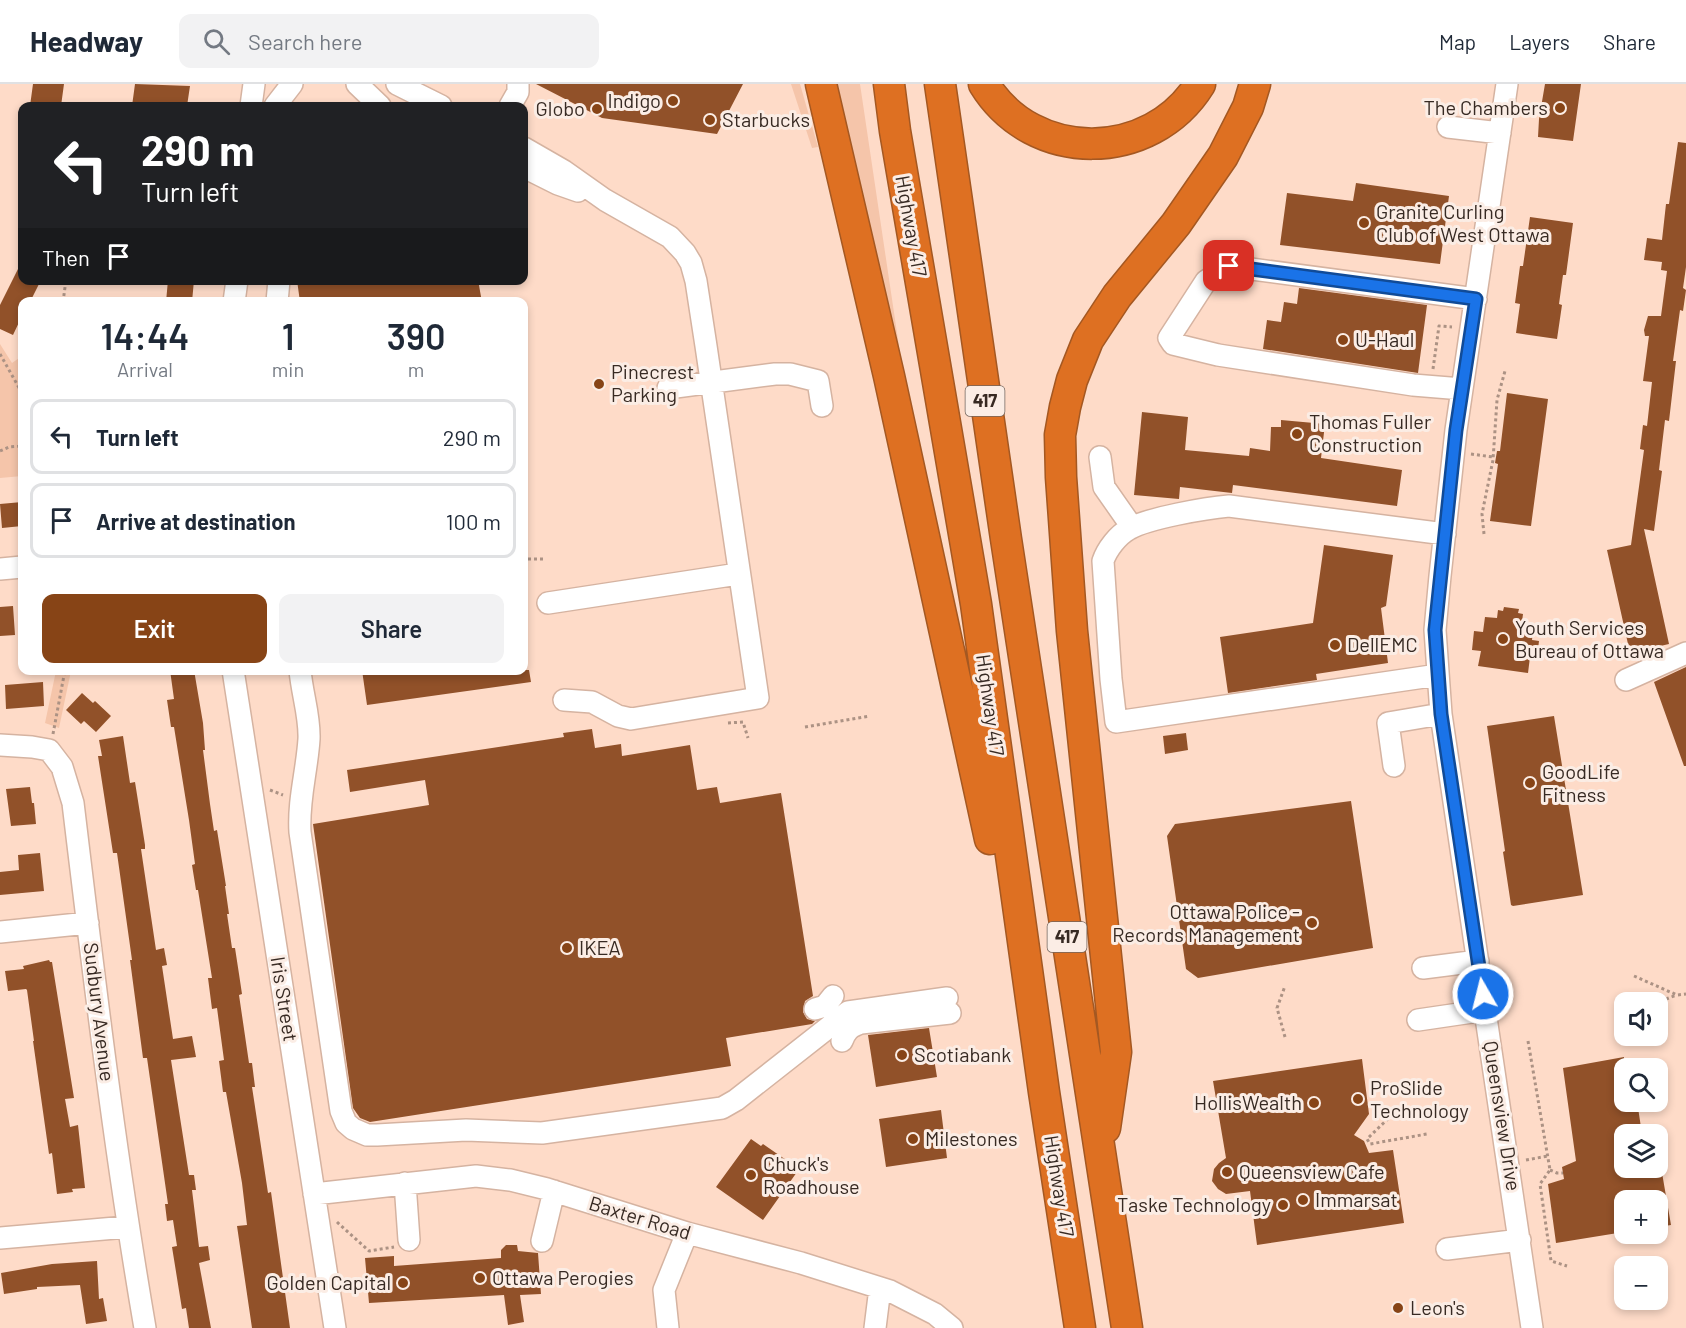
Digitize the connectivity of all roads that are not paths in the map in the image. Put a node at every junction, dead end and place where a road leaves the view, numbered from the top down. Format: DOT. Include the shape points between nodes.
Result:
graph roads {
  1 [pos="254,84"];
  2 [pos="292,84"];
  3 [pos="357,84"];
  4 [pos="397,84"];
  5 [pos="518,84"];
  6 [pos="821,84"];
  7 [pos="889,84"];
  8 [pos="940,84"];
  9 [pos="984,84"];
  10 [pos="1200,84"];
  11 [pos="1255,84"];
  12 [pos="1507,84"];
  13 [pos="252,102"];
  14 [pos="278,102"];
  15 [pos="376,102"];
  16 [pos="433,102"];
  17 [pos="512,102"];
  18 [pos="1448,127"];
  19 [pos="1500,133"];
  20 [pos="528,150"];
  21 [pos="528,169"];
  22 [pos="605,200"];
  23 [pos="1476,299"];
  24 [pos="711,382"];
  25 [pos="668,388"];
  26 [pos="1462,389"];
  27 [pos="822,405"];
  28 [pos="1100,457"];
  29 [pos="1132,527"];
  30 [pos="1445,534"];
  31 [pos="18,567"];
  32 [pos="0,569"];
  33 [pos="738,574"];
  34 [pos="548,603"];
  35 [pos="1686,653"];
  36 [pos="233,675"];
  37 [pos="301,675"];
  38 [pos="1437,675"];
  39 [pos="1626,680"];
  40 [pos="564,700"];
  41 [pos="1441,714"];
  42 [pos="0,745"];
  43 [pos="1394,766"];
  44 [pos="88,923"];
  45 [pos="0,932"];
  46 [pos="1478,961"];
  47 [pos="1423,968"];
  48 [pos="833,996"];
  49 [pos="815,1009"];
  50 [pos="1486,1010"];
  51 [pos="1418,1020"];
  52 [pos="842,1041"];
  53 [pos="1044,1092"];
  54 [pos="1101,1158"];
  55 [pos="405,1184"];
  56 [pos="554,1191"];
  57 [pos="314,1194"];
  58 [pos="127,1227"];
  59 [pos="687,1233"];
  60 [pos="0,1238"];
  61 [pos="409,1240"];
  62 [pos="1520,1240"];
  63 [pos="542,1241"];
  64 [pos="1447,1249"];
  65 [pos="880,1288"];
  66 [pos="145,1328"];
  67 [pos="335,1328"];
  68 [pos="668,1328"];
  69 [pos="875,1328"];
  70 [pos="952,1328"];
  71 [pos="1080,1328"];
  72 [pos="1127,1328"];
  73 [pos="1532,1328"];
  1 -- 13 [label="street"];
  2 -- 14 [label="street"];
  3 -- 15 [label="street"];
  4 -- 16 [label="street"];
  5 -- 17 [label="street"];
  6 -- 53 [label="highway" via="889,376 985,814 1029,1039"];
  7 -- 53 [label="highway, Highway 417 / 417" via="975,604"];
  8 -- 54 [label="highway, 417"];
  9 -- 10 [label="highway" via="1018,121 1056,139 1086,142 1128,138 1160,125 1177,113"];
  11 -- 54 [label="highway" via="1223,156 1169,233 1111,303 1088,340 1072,380 1060,435 1072,631 1116,1052"];
  12 -- 19 [label="street, Queensview Drive"];
  18 -- 19 [label="street"];
  19 -- 23 [label="street, Queensview Drive"];
  20 -- 22 [label="street"];
  21 -- 22 [label="street"];
  22 -- 24 [label="street" via="670,237 691,263"];
  23 -- 26 [label="street, Queensview Drive"];
  23 -- 26 [label="street" via="1229,266 1206,281 1169,338 1173,344 1218,355"];
  24 -- 25 [label="street"];
  24 -- 27 [label="street" via="775,374 807,377 818,381"];
  24 -- 33 [label="street"];
  26 -- 30 [label="street, Queensview Drive"];
  28 -- 29 [label="street" via="1104,487"];
  29 -- 30 [label="street" via="1229,506"];
  29 -- 38 [label="street" via="1108,550 1103,561 1116,722"];
  30 -- 38 [label="street, Queensview Drive" via="1435,630"];
  31 -- 32 [label="street"];
  33 -- 34 [label="street"];
  33 -- 40 [label="street" via="758,698 632,719 592,702"];
  35 -- 39 [label="street"];
  36 -- 57 [label="street, Iris Street"];
  37 -- 52 [label="street" via="309,741 301,789 300,832 341,1111 346,1123 359,1132 542,1133 722,1108 848,1012 949,1006 861,1023 851,1027"];
  38 -- 41 [label="street, Queensview Drive"];
  41 -- 43 [label="street" via="1388,723"];
  41 -- 46 [label="street, Queensview Drive"];
  42 -- 44 [label="street, Sudbury Avenue" via="50,750 62,767 73,803"];
  44 -- 45 [label="street"];
  44 -- 58 [label="street, Sudbury Avenue"];
  46 -- 47 [label="street"];
  46 -- 50 [label="street, Queensview Drive"];
  48 -- 49 [label="street" via="825,1006"];
  50 -- 51 [label="street"];
  50 -- 62 [label="street, Queensview Drive"];
  53 -- 71 [label="highway, Highway 417 / 417"];
  54 -- 72 [label="highway, 417"];
  55 -- 56 [label="street, Baxter Road" via="476,1176"];
  55 -- 57 [label="street, Baxter Road"];
  55 -- 61 [label="street"];
  56 -- 59 [label="street, Baxter Road"];
  56 -- 63 [label="street"];
  57 -- 67 [label="street, Iris Street"];
  58 -- 60 [label="street"];
  58 -- 66 [label="street, Sudbury Avenue"];
  59 -- 65 [label="street, Baxter Road"];
  59 -- 68 [label="street" via="664,1290"];
  62 -- 64 [label="street"];
  62 -- 73 [label="street, Queensview Drive"];
  65 -- 69 [label="street"];
  65 -- 70 [label="street, Baxter Road" via="934,1314"];
}
